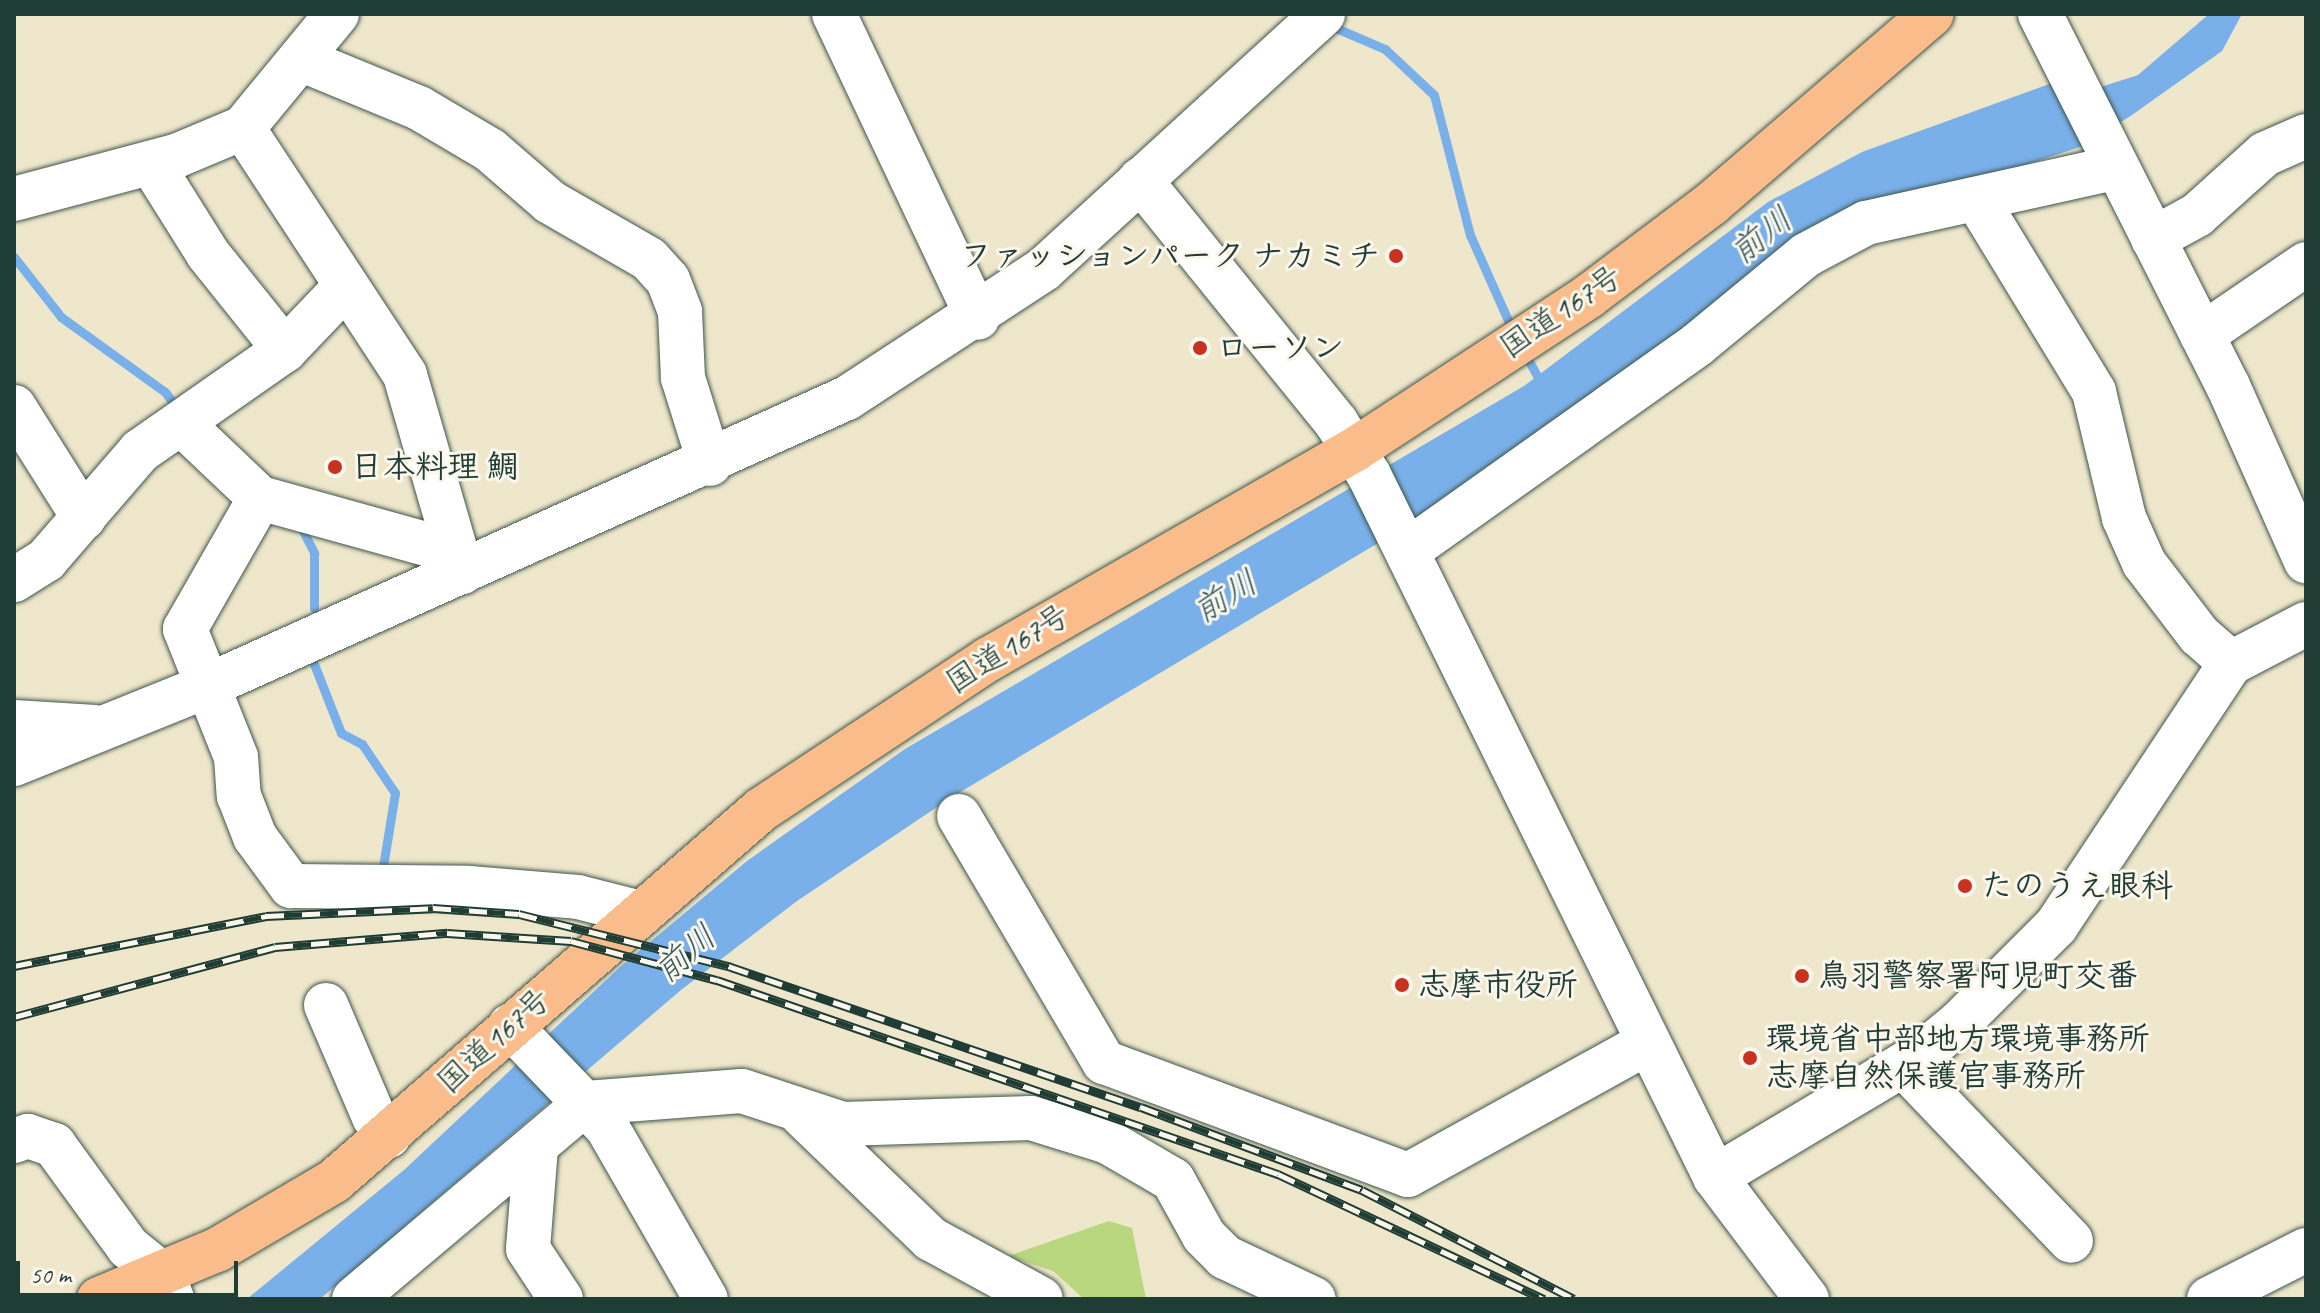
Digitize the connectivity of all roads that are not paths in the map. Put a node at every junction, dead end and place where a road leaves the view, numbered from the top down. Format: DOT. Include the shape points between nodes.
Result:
graph roads {
  1 [pos="337,14"];
  2 [pos="834,14"];
  3 [pos="1932,14"];
  4 [pos="2040,14"];
  5 [pos="1318,19"];
  6 [pos="300,59"];
  7 [pos="243,128"];
  8 [pos="2306,136"];
  9 [pos="2111,160"];
  10 [pos="151,163"];
  11 [pos="1140,180"];
  12 [pos="14,199"];
  13 [pos="1977,200"];
  14 [pos="2153,239"];
  15 [pos="2306,264"];
  16 [pos="343,289"];
  17 [pos="978,318"];
  18 [pos="2202,335"];
  19 [pos="285,350"];
  20 [pos="14,407"];
  21 [pos="182,424"];
  22 [pos="1361,463"];
  23 [pos="710,464"];
  24 [pos="260,498"];
  25 [pos="84,518"];
  26 [pos="1403,544"];
  27 [pos="2306,561"];
  28 [pos="462,572"];
  29 [pos="14,580"];
  30 [pos="2306,624"];
  31 [pos="2231,663"];
  32 [pos="207,686"];
  33 [pos="14,722"];
  34 [pos="98,727"];
  35 [pos="14,764"];
  36 [pos="959,816"];
  37 [pos="637,912"];
  38 [pos="326,1005"];
  39 [pos="520,1037"];
  40 [pos="1647,1043"];
  41 [pos="1903,1065"];
  42 [pos="581,1098"];
  43 [pos="802,1115"];
  44 [pos="389,1136"];
  45 [pos="14,1141"];
  46 [pos="536,1147"];
  47 [pos="1715,1177"];
  48 [pos="2071,1241"];
  49 [pos="2306,1250"];
  50 [pos="167,1287"];
  51 [pos="99,1299"];
  52 [pos="354,1299"];
  53 [pos="561,1299"];
  54 [pos="706,1299"];
  55 [pos="1041,1299"];
  56 [pos="1314,1299"];
  57 [pos="1807,1299"];
  58 [pos="2209,1299"];
  1 -- 6 [label="street"];
  2 -- 17 [label="street"];
  3 -- 22 [label="highway, 国道167号" via="1711,204 1516,343"];
  4 -- 9 [label="street"];
  5 -- 11 [label="street"];
  6 -- 7 [label="street"];
  6 -- 23 [label="street" via="419,108 490,150 550,202 649,259 668,280 680,312 683,378"];
  7 -- 10 [label="street"];
  7 -- 16 [label="street"];
  8 -- 14 [label="street" via="2265,154 2197,215"];
  9 -- 13 [label="street"];
  9 -- 14 [label="street"];
  10 -- 12 [label="street"];
  10 -- 19 [label="street" via="208,254"];
  11 -- 17 [label="street" via="1044,269"];
  11 -- 22 [label="street"];
  13 -- 26 [label="street" via="1866,223 1806,255 1698,344"];
  13 -- 31 [label="street" via="2094,392 2124,518 2144,563 2199,635"];
  14 -- 18 [label="street"];
  15 -- 18 [label="street"];
  16 -- 19 [label="street"];
  16 -- 28 [label="street" via="387,341 405,375"];
  17 -- 23 [label="street" via="847,398"];
  18 -- 27 [label="street"];
  19 -- 21 [label="street"];
  20 -- 25 [label="street"];
  21 -- 24 [label="street"];
  21 -- 25 [label="street" via="140,451"];
  22 -- 26 [label="street"];
  22 -- 37 [label="highway, 国道167号" via="989,659 762,809"];
  23 -- 28 [label="street"];
  24 -- 28 [label="street" via="433,546"];
  24 -- 32 [label="street" via="185,629"];
  25 -- 29 [label="street" via="46,560"];
  26 -- 40 [label="street"];
  28 -- 32 [label="street"];
  30 -- 31 [label="street"];
  31 -- 41 [label="street" via="2056,926 1959,1023"];
  32 -- 34 [label="street"];
  32 -- 37 [label="street" via="236,757 239,796 259,850 291,886 469,888 578,897"];
  33 -- 34 [label="street"];
  34 -- 35 [label="street"];
  36 -- 40 [label="street" via="1104,1062 1408,1175"];
  37 -- 39 [label="highway, 国道167号"];
  38 -- 44 [label="street" via="374,1117"];
  39 -- 42 [label="street"];
  39 -- 44 [label="highway, 国道167号"];
  40 -- 47 [label="street"];
  41 -- 47 [label="street"];
  41 -- 48 [label="street"];
  42 -- 43 [label="street" via="742,1091"];
  42 -- 46 [label="street"];
  42 -- 54 [label="street" via="607,1127"];
  43 -- 55 [label="street" via="931,1239"];
  43 -- 56 [label="street" via="878,1125 1031,1118 1108,1142 1173,1180 1204,1236 1225,1257"];
  44 -- 50 [label="highway, 国道167号" via="303,1201"];
  45 -- 50 [label="street" via="28,1136 54,1145 128,1247"];
  46 -- 52 [label="street"];
  46 -- 53 [label="street" via="528,1249"];
  47 -- 57 [label="street"];
  49 -- 58 [label="street"];
  50 -- 51 [label="highway, 国道167号"];
}
